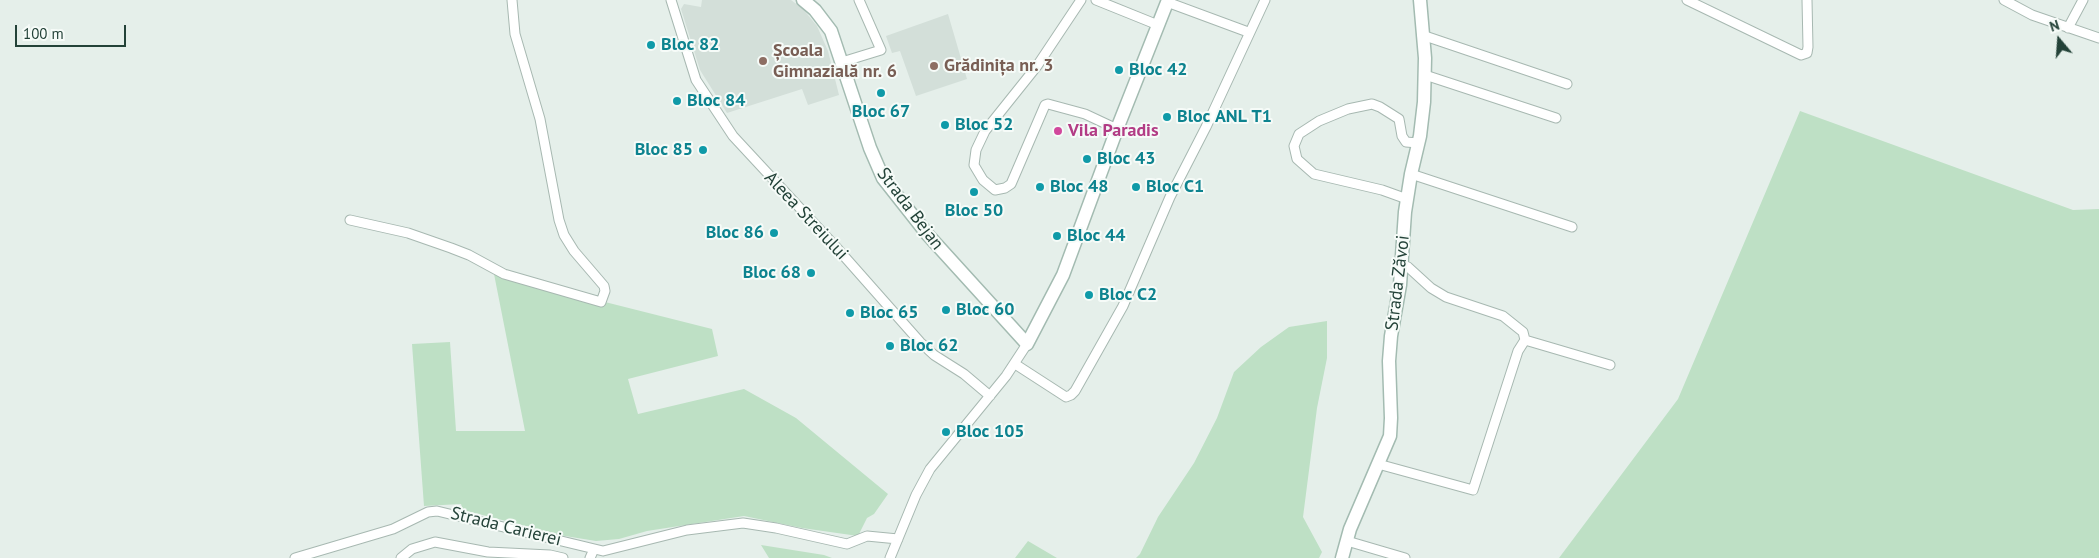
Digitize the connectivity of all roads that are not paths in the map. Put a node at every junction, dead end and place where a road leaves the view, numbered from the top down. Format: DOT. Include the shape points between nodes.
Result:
graph roads {
  1 [pos="512,0"];
  2 [pos="672,0"];
  3 [pos="803,0"];
  4 [pos="859,0"];
  5 [pos="1081,0"];
  6 [pos="1096,0"];
  7 [pos="1265,0"];
  8 [pos="1420,0"];
  9 [pos="1687,0"];
  10 [pos="1807,0"];
  11 [pos="2004,0"];
  12 [pos="2083,0"];
  13 [pos="1168,1"];
  14 [pos="1158,25"];
  15 [pos="2068,28"];
  16 [pos="1248,32"];
  17 [pos="1422,35"];
  18 [pos="2099,38"];
  19 [pos="842,62"];
  20 [pos="1425,75"];
  21 [pos="1568,84"];
  22 [pos="1556,118"];
  23 [pos="1117,129"];
  24 [pos="1418,143"];
  25 [pos="1411,174"];
  26 [pos="1408,199"];
  27 [pos="350,220"];
  28 [pos="1572,227"];
  29 [pos="1401,264"];
  30 [pos="1525,340"];
  31 [pos="1027,344"];
  32 [pos="1015,364"];
  33 [pos="1610,365"];
  34 [pos="990,396"];
  35 [pos="1378,464"];
  36 [pos="898,540"];
  37 [pos="1347,541"];
  38 [pos="594,549"];
  39 [pos="295,558"];
  40 [pos="400,558"];
  41 [pos="563,558"];
  42 [pos="590,558"];
  43 [pos="890,558"];
  44 [pos="1342,558"];
  45 [pos="1405,558"];
  1 -- 27 [label="street" via="515,34 540,119 559,220 574,252 604,286 601,302 504,274 451,248"];
  2 -- 34 [label="street, Aleea Streiului" via="696,80 733,136 920,342"];
  3 -- 19 [label="street, Strada Bejan" via="825,20"];
  4 -- 19 [label="street" via="881,50"];
  5 -- 23 [label="street" via="1037,66 985,131 976,150 974,164 989,187 1000,190 1010,184 1048,104 1085,114"];
  6 -- 14 [label="street"];
  7 -- 16 [label="street"];
  8 -- 17 [label="street, Strada Zăvoi"];
  9 -- 10 [label="street" via="1801,55 1807,53 1808,46"];
  11 -- 15 [label="street" via="2032,15"];
  12 -- 15 [label="street"];
  13 -- 14 [label="street"];
  13 -- 16 [label="street"];
  14 -- 23 [label="street"];
  15 -- 18 [label="street"];
  16 -- 32 [label="street" via="1206,127 1170,196 1123,306 1075,391 1066,397"];
  17 -- 20 [label="street, Strada Zăvoi"];
  17 -- 21 [label="street"];
  19 -- 31 [label="street, Strada Bejan" via="883,178 928,235"];
  20 -- 22 [label="street"];
  20 -- 24 [label="street, Strada Zăvoi"];
  23 -- 31 [label="street" via="1063,275"];
  24 -- 25 [label="street, Strada Zăvoi"];
  24 -- 26 [label="street" via="1406,142 1399,120 1372,104 1319,120 1299,134 1294,146 1297,159 1314,174"];
  25 -- 26 [label="street, Strada Zăvoi"];
  25 -- 28 [label="street"];
  26 -- 29 [label="street, Strada Zăvoi"];
  29 -- 30 [label="street" via="1446,297 1504,316 1523,332"];
  29 -- 35 [label="street, Strada Zăvoi" via="1389,361 1390,436"];
  30 -- 33 [label="street"];
  30 -- 35 [label="street" via="1518,351 1473,490"];
  31 -- 32 [label="street"];
  32 -- 34 [label="street"];
  34 -- 36 [label="street" via="930,469"];
  35 -- 37 [label="street, Strada Zăvoi" via="1357,509"];
  36 -- 38 [label="street, Strada Carierei" via="868,536 847,544 743,523 680,531 603,551"];
  36 -- 43 [label="street"];
  37 -- 44 [label="street, Strada Zăvoi"];
  37 -- 45 [label="street"];
  38 -- 39 [label="street, Strada Carierei" via="437,511 428,512 394,529"];
  38 -- 42 [label="street"];
  40 -- 41 [label="street" via="412,549 435,542 488,552"];
}
